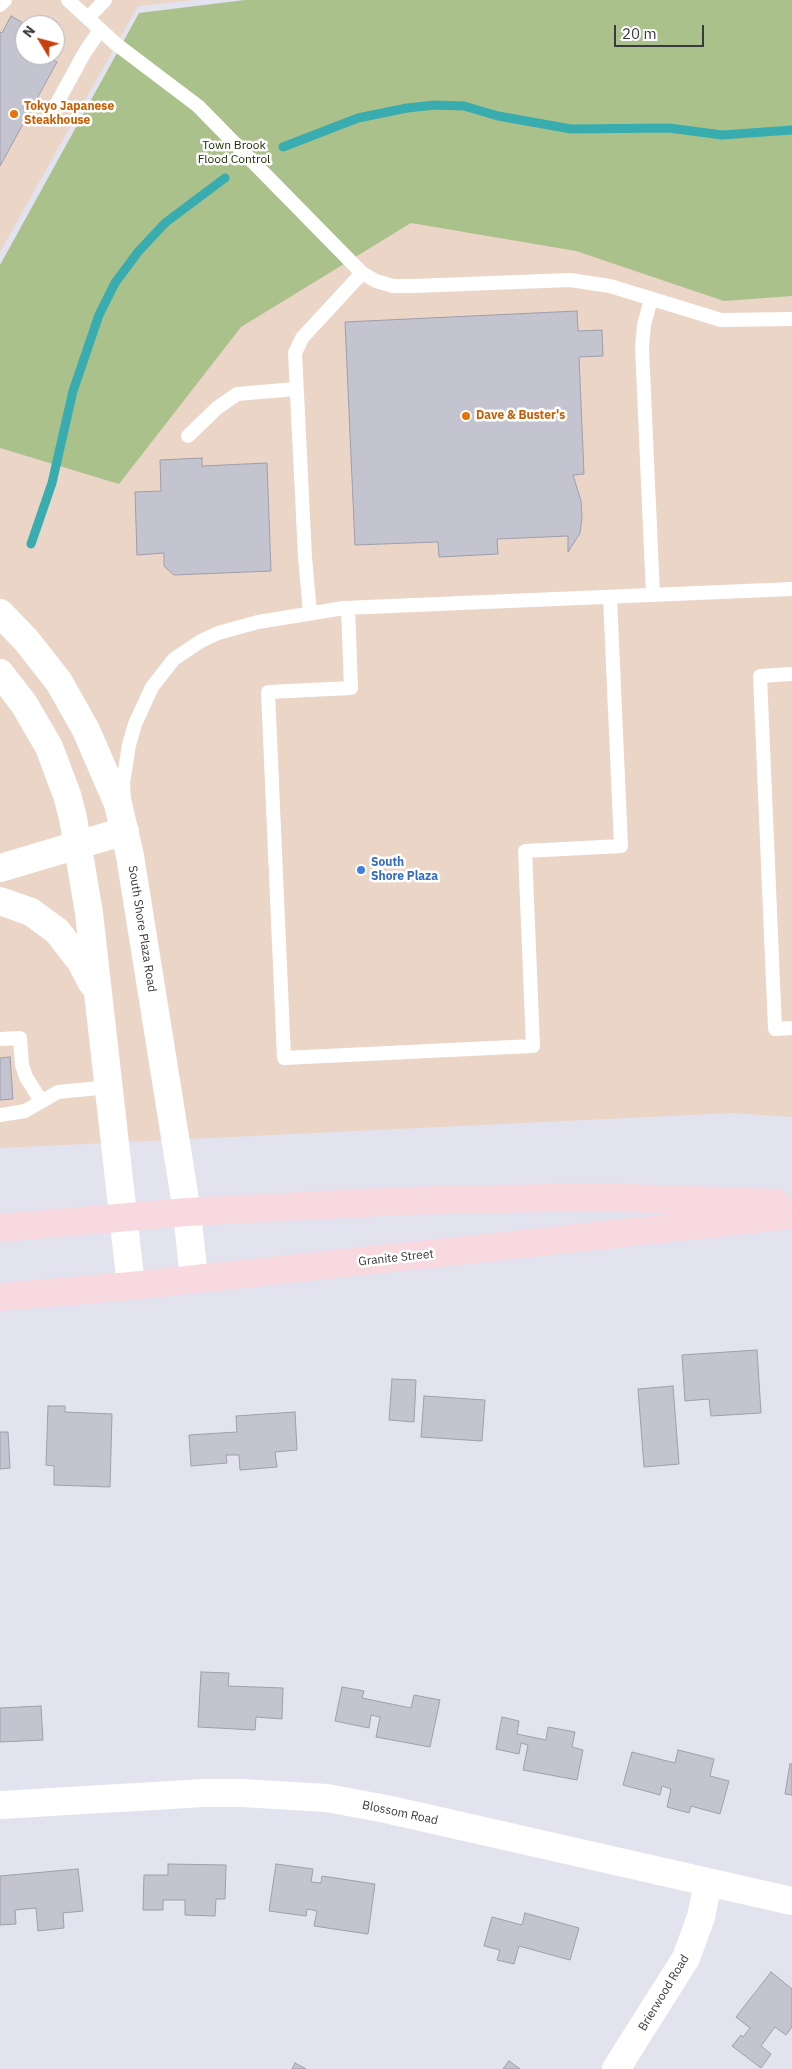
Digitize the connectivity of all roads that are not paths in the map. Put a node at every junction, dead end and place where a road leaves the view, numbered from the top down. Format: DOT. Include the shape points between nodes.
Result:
graph roads {
  1 [pos="5,0"];
  2 [pos="68,0"];
  3 [pos="105,0"];
  4 [pos="0,5"];
  5 [pos="88,18"];
  6 [pos="100,30"];
  7 [pos="57,103"];
  8 [pos="362,272"];
  9 [pos="651,299"];
  10 [pos="792,319"];
  11 [pos="296,389"];
  12 [pos="188,436"];
  13 [pos="792,588"];
  14 [pos="653,595"];
  15 [pos="610,597"];
  16 [pos="348,608"];
  17 [pos="0,614"];
  18 [pos="310,614"];
  19 [pos="0,673"];
  20 [pos="792,674"];
  21 [pos="125,831"];
  22 [pos="78,844"];
  23 [pos="0,868"];
  24 [pos="0,901"];
  25 [pos="99,1002"];
  26 [pos="792,1028"];
  27 [pos="0,1039"];
  28 [pos="109,1087"];
  29 [pos="42,1101"];
  30 [pos="0,1115"];
  31 [pos="792,1204"];
  32 [pos="187,1212"];
  33 [pos="792,1215"];
  34 [pos="123,1218"];
  35 [pos="5,1224"];
  36 [pos="194,1279"];
  37 [pos="131,1286"];
  38 [pos="0,1297"];
  39 [pos="0,1805"];
  40 [pos="708,1883"];
  41 [pos="792,1900"];
  42 [pos="616,2069"];
  1 -- 4 [label="lane"];
  2 -- 5 [label="lane"];
  3 -- 5 [label="lane"];
  5 -- 6 [label="lane"];
  6 -- 7 [label="lane"];
  6 -- 8 [label="lane" via="198,106"];
  8 -- 9 [label="lane" via="384,284 408,286 570,280 610,286"];
  8 -- 11 [label="lane" via="297,346"];
  9 -- 10 [label="lane" via="721,320"];
  9 -- 14 [label="lane" via="642,348"];
  11 -- 12 [label="lane" via="237,394"];
  11 -- 18 [label="lane"];
  13 -- 14 [label="lane"];
  14 -- 15 [label="lane"];
  15 -- 16 [label="lane"];
  15 -- 16 [label="lane" via="620,846 525,851 533,1046 284,1058 268,692 351,688"];
  16 -- 18 [label="lane"];
  17 -- 21 [label="street, South Shore Plaza Road" via="43,660 74,707 98,755"];
  18 -- 21 [label="lane" via="258,622 218,633 186,650 163,672 144,702 129,745 123,783"];
  19 -- 22 [label="street" via="24,704 49,748 67,795"];
  20 -- 26 [label="lane" via="760,676 775,1029"];
  21 -- 22 [label="street"];
  21 -- 32 [label="street, South Shore Plaza Road"];
  22 -- 23 [label="street"];
  22 -- 25 [label="street"];
  24 -- 25 [label="street" via="30,912 57,932 81,962"];
  25 -- 28 [label="street"];
  27 -- 29 [label="lane" via="20,1038 22,1066"];
  28 -- 29 [label="lane" via="58,1092"];
  28 -- 34 [label="street"];
  29 -- 30 [label="lane" via="25,1111"];
  31 -- 32 [label="main road" via="596,1197 400,1201"];
  32 -- 34 [label="main road"];
  32 -- 36 [label="street, South Shore Plaza Road"];
  33 -- 36 [label="main road, Granite Street"];
  34 -- 35 [label="main road"];
  34 -- 37 [label="street"];
  36 -- 37 [label="main road, Granite Street"];
  37 -- 38 [label="main road, Granite Street"];
  39 -- 40 [label="street, Blossom Road" via="213,1793 327,1798"];
  40 -- 41 [label="street, Blossom Road"];
  40 -- 42 [label="street, Brierwood Road" via="701,1917 686,1958"];
}
